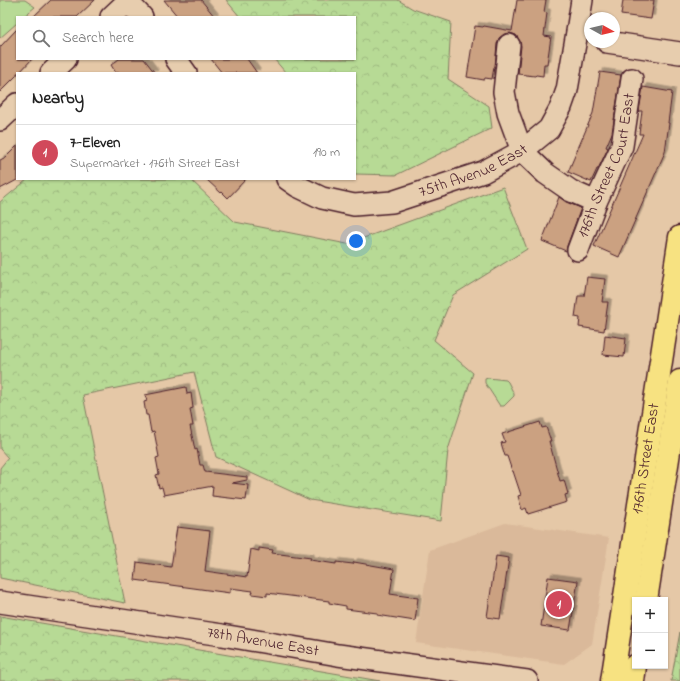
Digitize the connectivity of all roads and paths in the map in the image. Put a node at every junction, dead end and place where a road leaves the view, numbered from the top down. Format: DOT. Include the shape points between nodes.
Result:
graph roads {
  1 [pos="582,0"];
  2 [pos="127,1"];
  3 [pos="112,16"];
  4 [pos="141,16"];
  5 [pos="583,39"];
  6 [pos="620,44"];
  7 [pos="509,45"];
  8 [pos="680,53"];
  9 [pos="65,60"];
  10 [pos="177,60"];
  11 [pos="52,72"];
  12 [pos="185,72"];
  13 [pos="632,79"];
  14 [pos="16,105"];
  15 [pos="0,120"];
  16 [pos="522,151"];
  17 [pos="288,180"];
  18 [pos="596,202"];
  19 [pos="680,237"];
  20 [pos="578,250"];
  21 [pos="680,381"];
  22 [pos="646,597"];
  23 [pos="0,602"];
  24 [pos="635,669"];
  25 [pos="527,681"];
  26 [pos="612,681"];
  27 [pos="633,681"];
  1 -- 5 [label="street, 75th Avenue East"];
  2 -- 3 [label="street"];
  2 -- 4 [label="street"];
  5 -- 16 [label="street, 75th Avenue East" via="561,107 549,129"];
  6 -- 8 [label="street"];
  7 -- 16 [label="street" via="504,92 508,113"];
  9 -- 11 [label="street"];
  10 -- 12 [label="street"];
  13 -- 18 [label="street, 176th Street Court East" via="622,146"];
  14 -- 15 [label="street"];
  16 -- 17 [label="street, 75th Avenue East" via="483,172 392,202 354,205 322,198"];
  16 -- 18 [label="street" via="545,173 572,191"];
  18 -- 20 [label="street, 176th Street Court East"];
  19 -- 26 [label="main road, 176th Street East"];
  21 -- 22 [label="main road, 176th Street East"];
  23 -- 25 [label="street, 78th Avenue East" via="338,655"];
  24 -- 27 [label="main road"];
}
